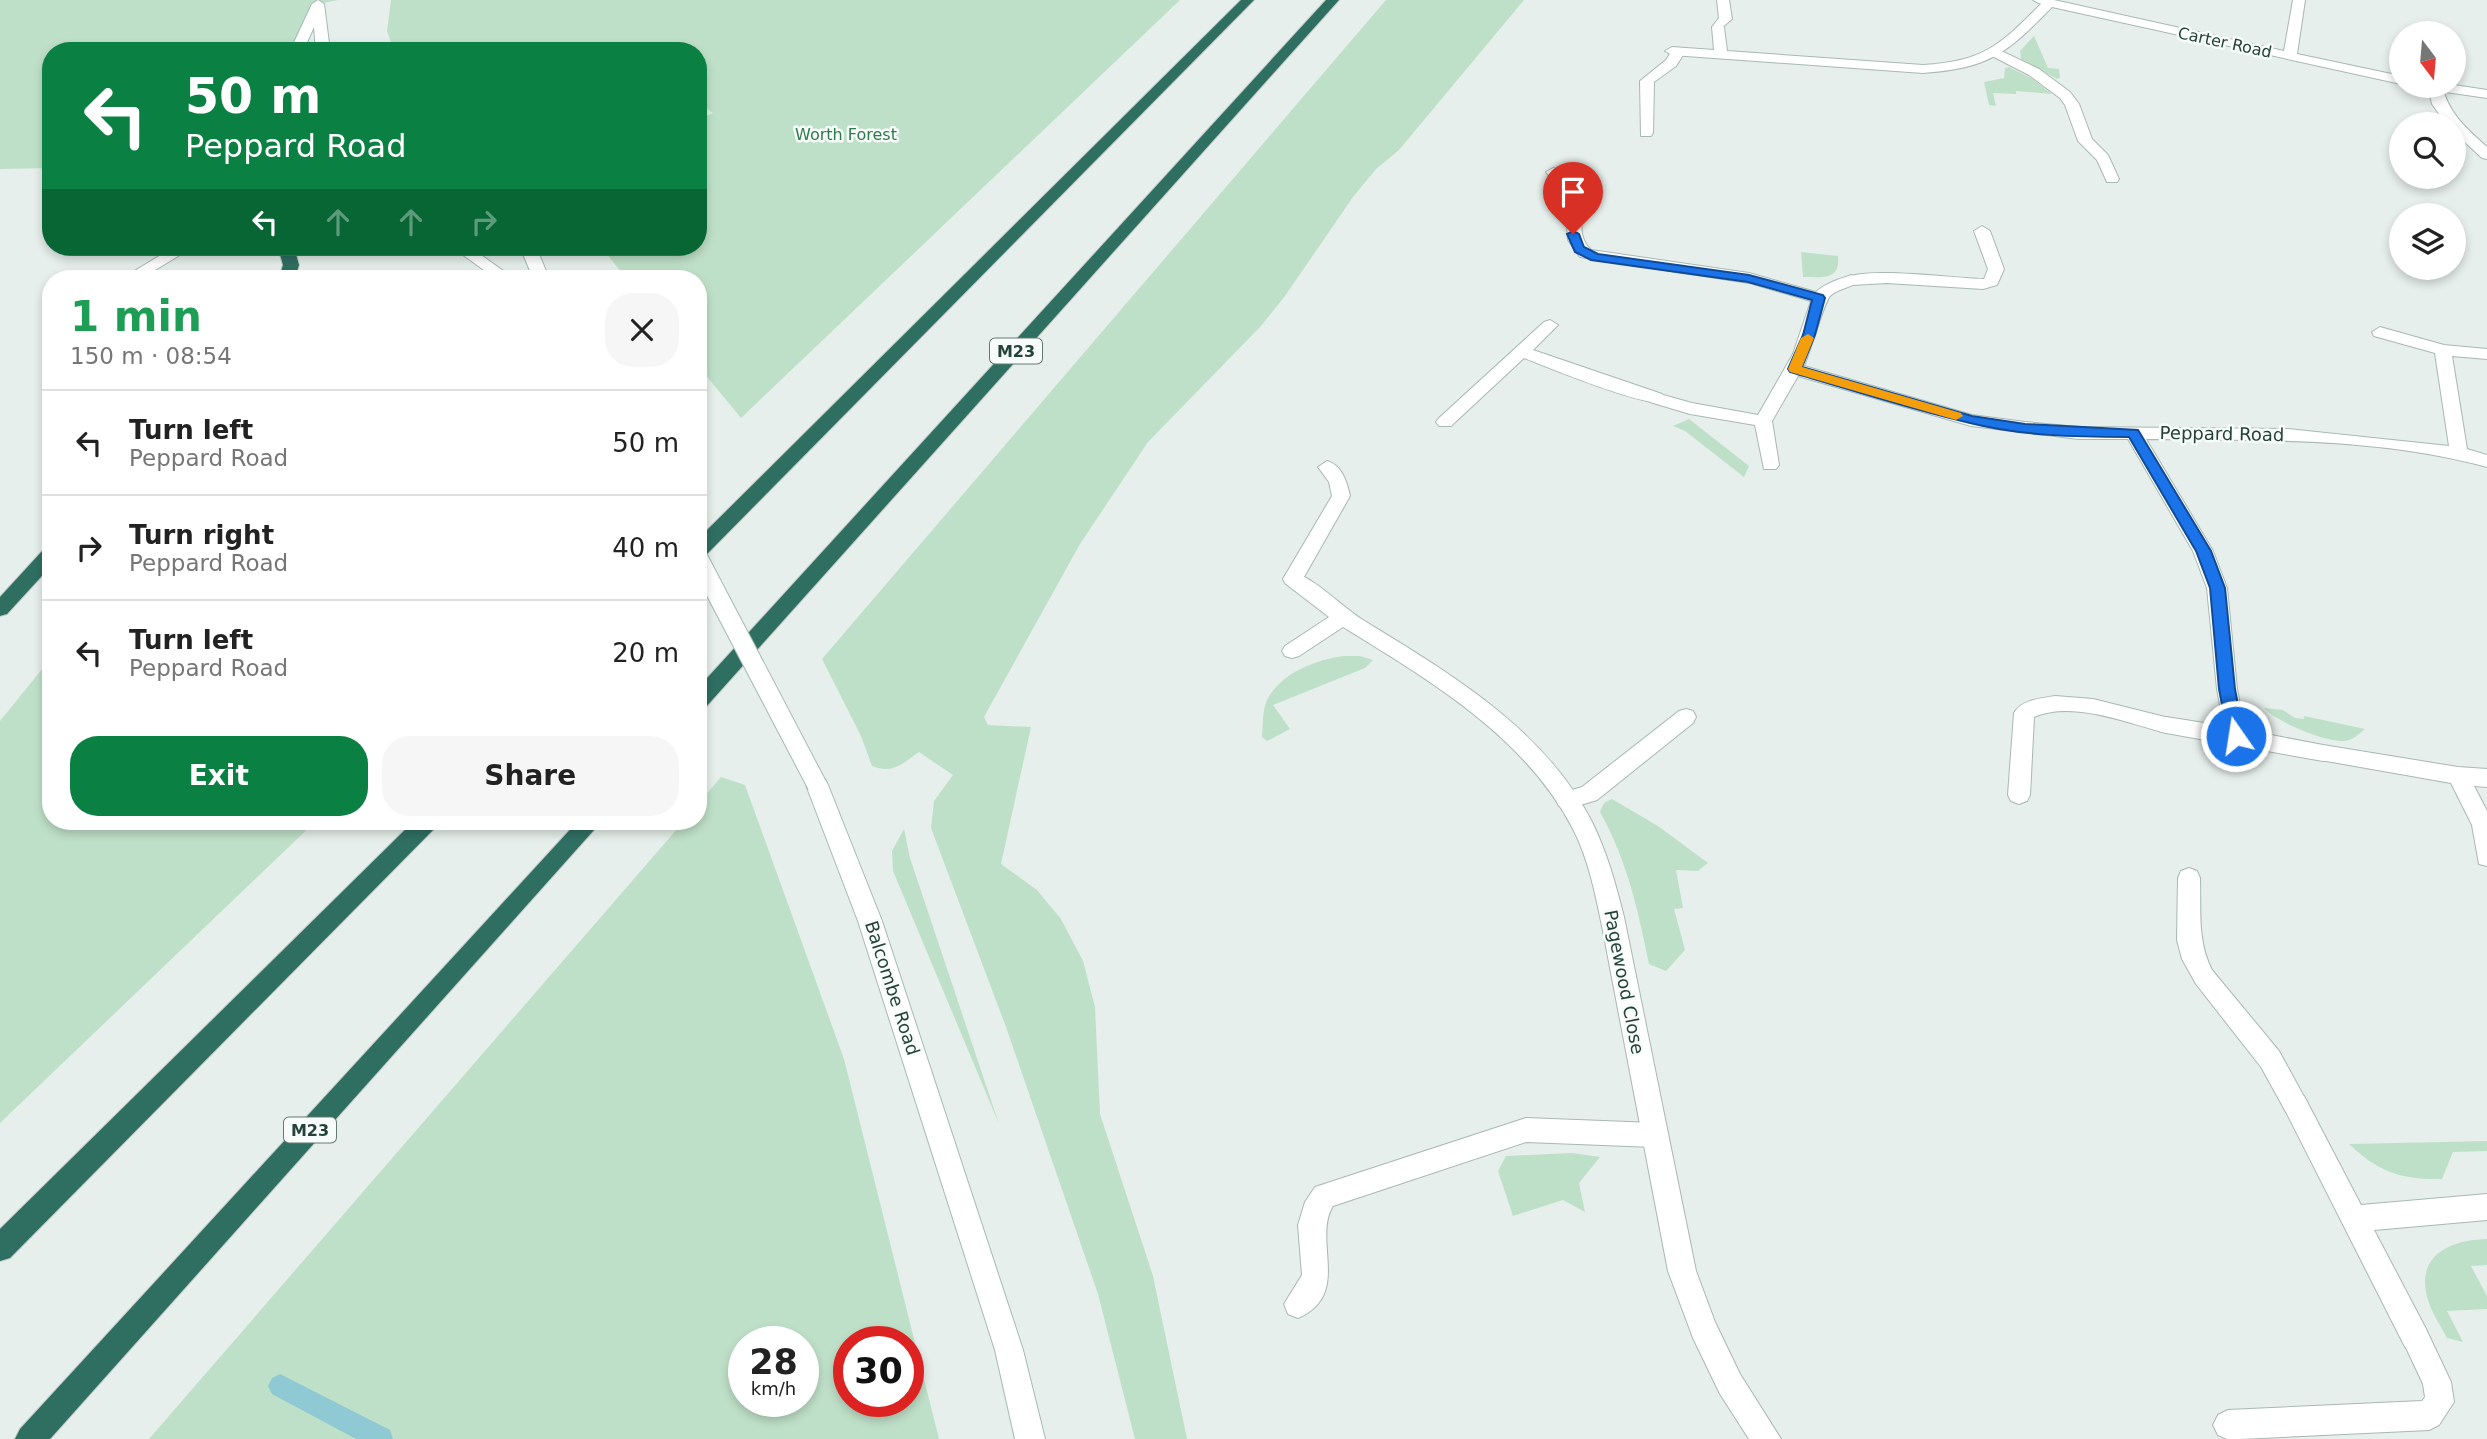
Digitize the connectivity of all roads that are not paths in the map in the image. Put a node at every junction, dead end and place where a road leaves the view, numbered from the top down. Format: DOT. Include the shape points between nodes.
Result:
graph roads {
  1 [pos="1248,0"];
  2 [pos="1333,0"];
  3 [pos="1723,0"];
  4 [pos="2299,0"];
  5 [pos="318,2"];
  6 [pos="2044,2"];
  7 [pos="300,42"];
  8 [pos="322,42"];
  9 [pos="1997,53"];
  10 [pos="1721,55"];
  11 [pos="2290,56"];
  12 [pos="2389,77"];
  13 [pos="2466,91"];
  14 [pos="2487,94"];
  15 [pos="1646,133"];
  16 [pos="2466,136"];
  17 [pos="2487,155"];
  18 [pos="1553,172"];
  19 [pos="2112,179"];
  20 [pos="1982,231"];
  21 [pos="170,256"];
  22 [pos="473,256"];
  23 [pos="145,270"];
  24 [pos="493,270"];
  25 [pos="1819,298"];
  26 [pos="1550,325"];
  27 [pos="2380,332"];
  28 [pos="2443,350"];
  29 [pos="1523,352"];
  30 [pos="2487,354"];
  31 [pos="1794,369"];
  32 [pos="1763,421"];
  33 [pos="1445,422"];
  34 [pos="2133,433"];
  35 [pos="2459,453"];
  36 [pos="2487,461"];
  37 [pos="1770,465"];
  38 [pos="1326,467"];
  39 [pos="707,542"];
  40 [pos="42,564"];
  41 [pos="707,575"];
  42 [pos="0,609"];
  43 [pos="1343,617"];
  44 [pos="1292,651"];
  45 [pos="707,692"];
  46 [pos="1686,717"];
  47 [pos="2236,736"];
  48 [pos="2458,776"];
  49 [pos="2487,778"];
  50 [pos="2019,795"];
  51 [pos="1567,800"];
  52 [pos="419,830"];
  53 [pos="583,830"];
  54 [pos="2487,857"];
  55 [pos="2189,878"];
  56 [pos="1654,1135"];
  57 [pos="2487,1207"];
  58 [pos="2354,1219"];
  59 [pos="0,1248"];
  60 [pos="1298,1304"];
  61 [pos="2228,1425"];
  62 [pos="30,1439"];
  63 [pos="1030,1439"];
  64 [pos="1766,1439"];
  1 -- 39 [label="highway"];
  2 -- 45 [label="highway, M23"];
  3 -- 10 [label="street" via="1726,19 1718,27"];
  4 -- 11 [label="street"];
  5 -- 7 [label="street"];
  5 -- 8 [label="street"];
  6 -- 9 [label="street, Carter Road"];
  6 -- 11 [label="street, Carter Road"];
  9 -- 10 [label="street, Carter Road" via="1959,68 1923,69"];
  9 -- 19 [label="street" via="2065,94 2085,141 2103,158"];
  10 -- 15 [label="street, Carter Road" via="1675,51 1671,63 1647,81"];
  11 -- 12 [label="street, Carter Road"];
  13 -- 14 [label="street"];
  16 -- 17 [label="street"];
  18 -- 25 [label="street" via="1573,196 1573,234 1586,254 1749,278"];
  20 -- 25 [label="street" via="1996,269 1992,282 1852,279"];
  21 -- 23 [label="street"];
  22 -- 24 [label="street"];
  25 -- 31 [label="street"];
  26 -- 29 [label="street"];
  27 -- 28 [label="street"];
  28 -- 30 [label="street"];
  28 -- 35 [label="street"];
  29 -- 32 [label="street" via="1656,398"];
  29 -- 33 [label="street"];
  31 -- 32 [label="street"];
  31 -- 34 [label="street, Peppard Road" via="1971,420 2065,432"];
  32 -- 37 [label="street"];
  34 -- 35 [label="street, Peppard Road" via="2288,435"];
  34 -- 47 [label="street" via="2203,551 2217,588"];
  35 -- 36 [label="street, Peppard Road"];
  38 -- 43 [label="street, Pagewood Close" via="1338,481 1341,496 1293,579"];
  40 -- 42 [label="highway"];
  41 -- 63 [label="street, Balcombe Road, bridge" via="817,785 870,921 1009,1350"];
  43 -- 44 [label="street"];
  43 -- 51 [label="street, Pagewood Close" via="1466,698 1507,731"];
  46 -- 51 [label="street" via="1589,794"];
  47 -- 48 [label="street"];
  47 -- 50 [label="street" via="2066,703 2034,706 2024,713"];
  48 -- 49 [label="street"];
  48 -- 54 [label="street" via="2483,825"];
  51 -- 56 [label="street, Pagewood Close" via="1605,886"];
  52 -- 59 [label="highway"];
  53 -- 62 [label="highway, M23"];
  55 -- 58 [label="street" via="2189,940 2194,959 2270,1059"];
  56 -- 60 [label="street" via="1526,1130 1324,1196 1310,1219 1317,1276 1311,1292"];
  56 -- 64 [label="street, Pagewood Close" via="1682,1271 1730,1384"];
  57 -- 58 [label="street"];
  58 -- 61 [label="street" via="2437,1382 2440,1402 2429,1415"];
}
